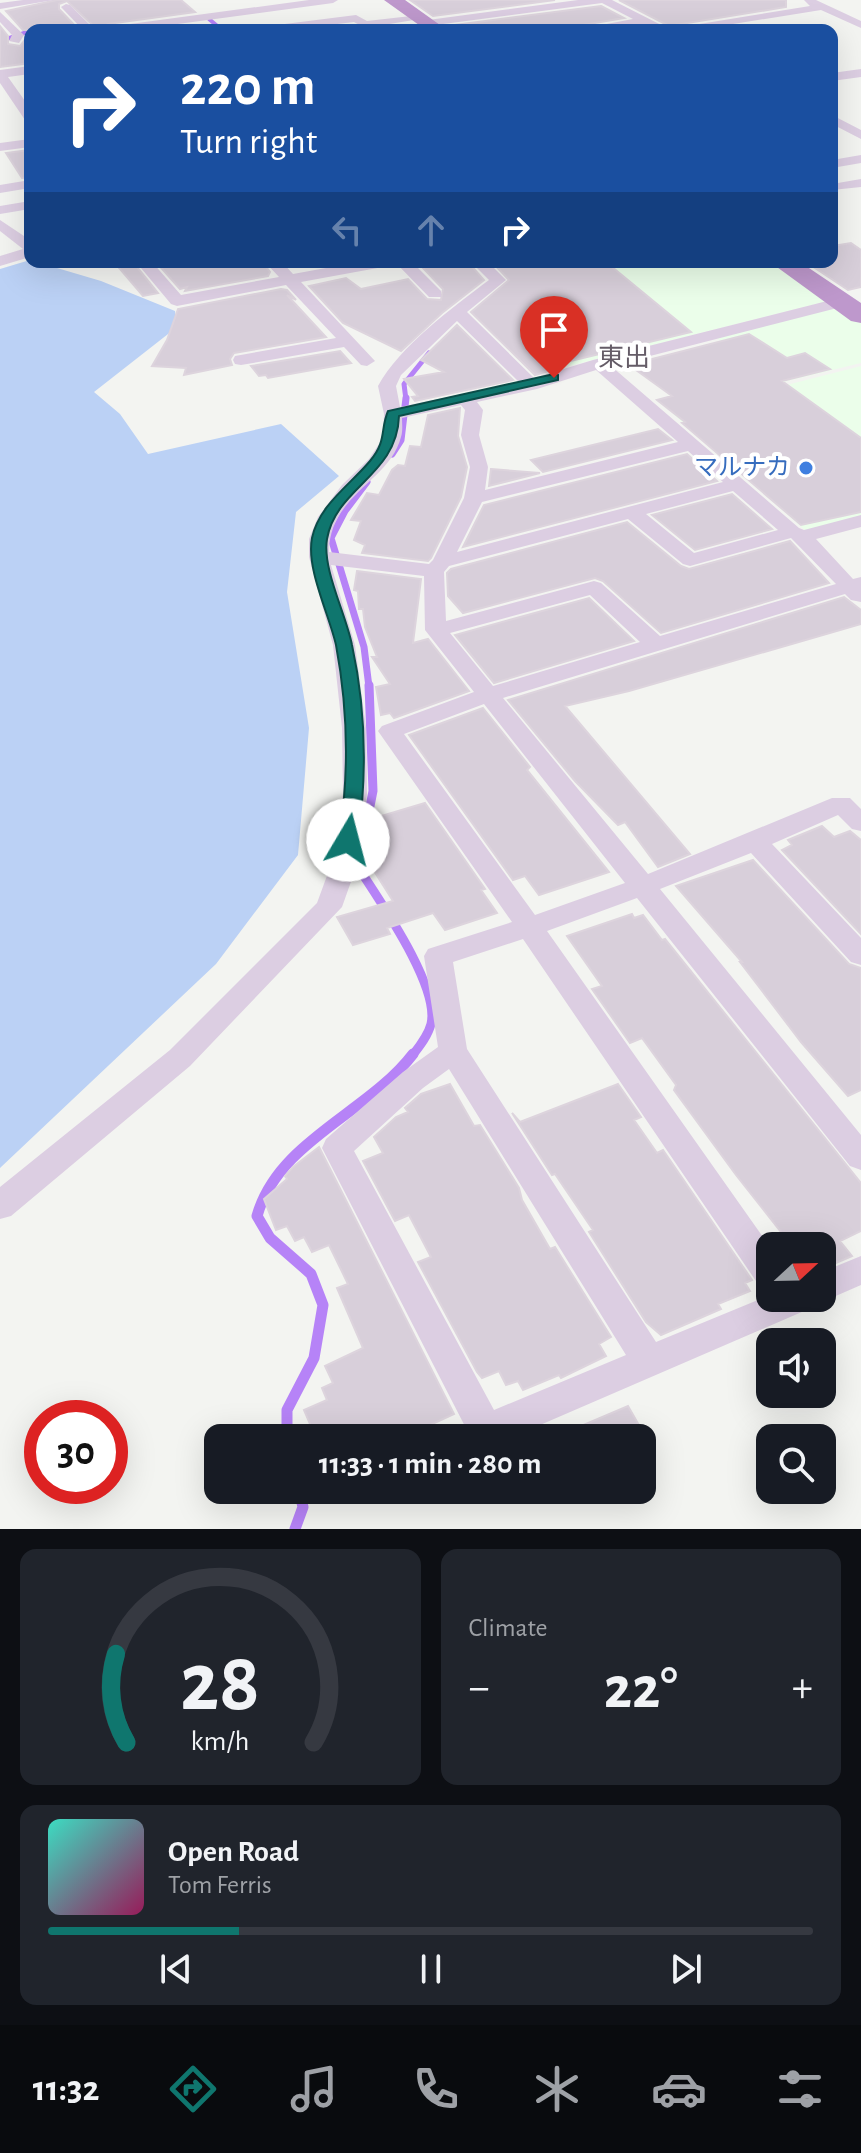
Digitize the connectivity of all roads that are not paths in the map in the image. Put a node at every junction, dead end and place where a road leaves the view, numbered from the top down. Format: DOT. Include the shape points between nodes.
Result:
graph roads {
  1 [pos="49,0"];
  2 [pos="333,0"];
  3 [pos="393,0"];
  4 [pos="603,0"];
  5 [pos="807,0"];
  6 [pos="0,6"];
  7 [pos="66,7"];
  8 [pos="822,7"];
  9 [pos="0,15"];
  10 [pos="203,17"];
  11 [pos="84,24"];
  12 [pos="152,24"];
  13 [pos="211,24"];
  14 [pos="301,24"];
  15 [pos="364,24"];
  16 [pos="429,24"];
  17 [pos="644,24"];
  18 [pos="713,24"];
  19 [pos="861,25"];
  20 [pos="24,40"];
  21 [pos="15,41"];
  22 [pos="0,47"];
  23 [pos="24,71"];
  24 [pos="861,73"];
  25 [pos="0,74"];
  26 [pos="838,76"];
  27 [pos="23,108"];
  28 [pos="838,122"];
  29 [pos="858,134"];
  30 [pos="838,135"];
  31 [pos="24,144"];
  32 [pos="0,147"];
  33 [pos="861,159"];
  34 [pos="838,163"];
  35 [pos="861,183"];
  36 [pos="24,185"];
  37 [pos="838,187"];
  38 [pos="0,189"];
  39 [pos="24,206"];
  40 [pos="0,210"];
  41 [pos="0,224"];
  42 [pos="24,245"];
  43 [pos="24,252"];
  44 [pos="0,261"];
  45 [pos="149,268"];
  46 [pos="279,268"];
  47 [pos="352,268"];
  48 [pos="409,268"];
  49 [pos="485,268"];
  50 [pos="793,268"];
  51 [pos="291,280"];
  52 [pos="435,294"];
  53 [pos="848,300"];
  54 [pos="463,317"];
  55 [pos="347,341"];
  56 [pos="241,360"];
  57 [pos="367,361"];
  58 [pos="599,364"];
  59 [pos="531,385"];
  60 [pos="466,400"];
  61 [pos="403,412"];
  62 [pos="694,444"];
  63 [pos="738,484"];
  64 [pos="474,498"];
  65 [pos="634,514"];
  66 [pos="861,521"];
  67 [pos="798,534"];
  68 [pos="319,557"];
  69 [pos="438,566"];
  70 [pos="857,590"];
  71 [pos="436,630"];
  72 [pos="657,646"];
  73 [pos="488,695"];
  74 [pos="354,728"];
  75 [pos="390,731"];
  76 [pos="861,823"];
  77 [pos="756,842"];
  78 [pos="644,888"];
  79 [pos="530,928"];
  80 [pos="861,955"];
  81 [pos="453,1051"];
  82 [pos="861,1157"];
  83 [pos="0,1206"];
  84 [pos="756,1254"];
  85 [pos="861,1270"];
  86 [pos="836,1281"];
  87 [pos="763,1312"];
  88 [pos="650,1363"];
  1 -- 6 [label="street"];
  2 -- 10 [label="street"];
  3 -- 16 [label="highway"];
  4 -- 16 [label="street"];
  4 -- 17 [label="street"];
  5 -- 8 [label="street"];
  7 -- 11 [label="street"];
  8 -- 18 [label="street"];
  8 -- 19 [label="street"];
  9 -- 21 [label="street" via="18,35"];
  10 -- 12 [label="street"];
  10 -- 13 [label="street"];
  14 -- 15 [label="street" via="356,18"];
  20 -- 21 [label="street"];
  21 -- 22 [label="street"];
  23 -- 25 [label="street"];
  24 -- 26 [label="street"];
  25 -- 27 [label="street"];
  28 -- 29 [label="street"];
  29 -- 30 [label="street"];
  31 -- 32 [label="street"];
  33 -- 34 [label="street"];
  35 -- 37 [label="street"];
  36 -- 38 [label="street"];
  39 -- 40 [label="street"];
  41 -- 42 [label="street"];
  43 -- 44 [label="street"];
  45 -- 51 [label="street" via="177,301"];
  46 -- 51 [label="street"];
  47 -- 51 [label="street"];
  48 -- 52 [label="street"];
  49 -- 54 [label="street" via="498,280"];
  50 -- 53 [label="highway"];
  51 -- 55 [label="street"];
  53 -- 58 [label="street"];
  54 -- 59 [label="street"];
  54 -- 61 [label="street" via="394,373 387,386"];
  55 -- 56 [label="street"];
  55 -- 57 [label="street"];
  58 -- 59 [label="street"];
  58 -- 62 [label="street"];
  59 -- 60 [label="street"];
  60 -- 61 [label="street"];
  60 -- 64 [label="street" via="474,410 470,435 479,467"];
  61 -- 68 [label="street" via="376,463 325,521"];
  62 -- 63 [label="street"];
  62 -- 64 [label="street"];
  63 -- 65 [label="street"];
  63 -- 67 [label="street"];
  64 -- 69 [label="street"];
  65 -- 67 [label="street" via="690,560"];
  65 -- 69 [label="street"];
  66 -- 67 [label="street"];
  67 -- 70 [label="street"];
  68 -- 69 [label="street"];
  68 -- 74 [label="street" via="344,645"];
  69 -- 71 [label="street"];
  70 -- 72 [label="street"];
  71 -- 72 [label="street" via="594,587"];
  71 -- 73 [label="street"];
  72 -- 73 [label="street"];
  73 -- 75 [label="street"];
  73 -- 78 [label="street"];
  74 -- 75 [label="street"];
  74 -- 83 [label="street" via="355,794 345,862 329,907 180,1058"];
  75 -- 79 [label="street"];
  76 -- 77 [label="street" via="841,804"];
  77 -- 78 [label="street"];
  77 -- 80 [label="street"];
  78 -- 79 [label="street"];
  78 -- 82 [label="street"];
  79 -- 81 [label="street" via="438,956"];
  79 -- 84 [label="street"];
  81 -- 88 [label="street"];
  81 -- 88 [label="street" via="337,1148 486,1431"];
  85 -- 86 [label="street"];
  87 -- 88 [label="street"];
}
